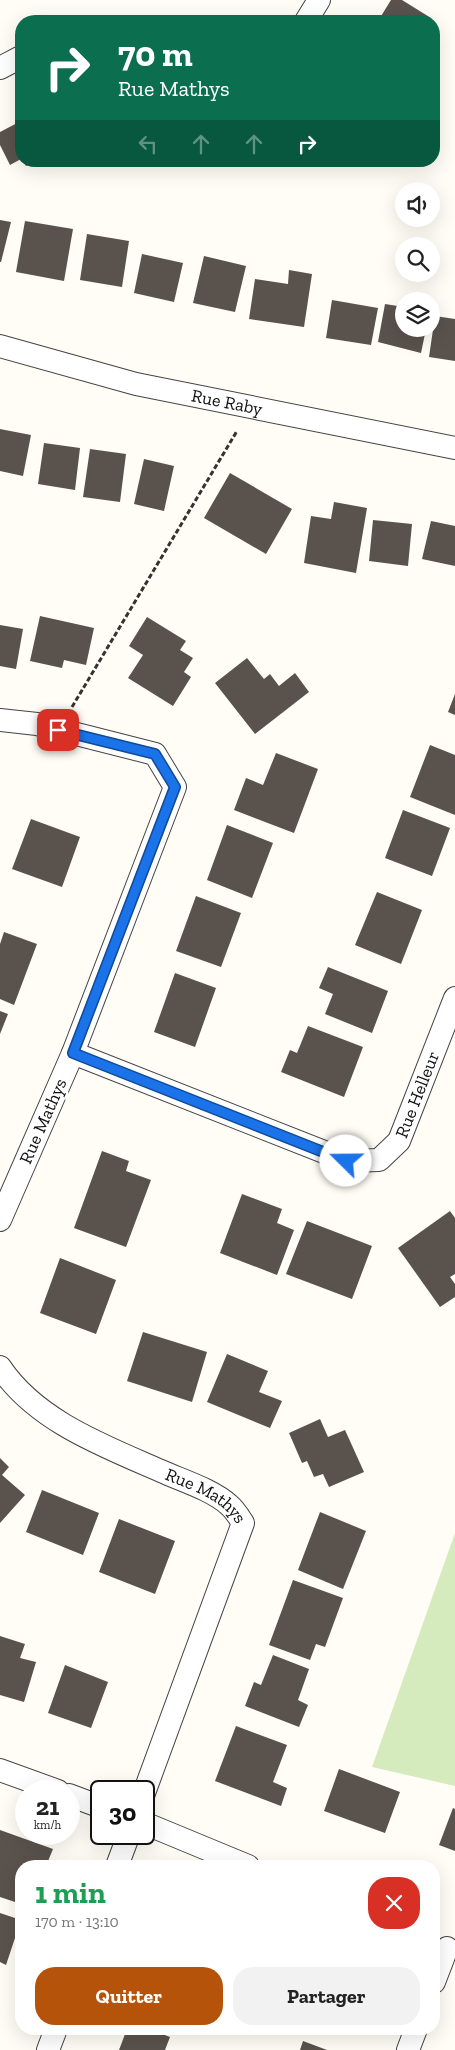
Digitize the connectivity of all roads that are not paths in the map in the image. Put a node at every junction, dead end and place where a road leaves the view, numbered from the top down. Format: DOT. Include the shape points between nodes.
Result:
graph roads {
  1 [pos="319,0"];
  2 [pos="310,15"];
  3 [pos="15,60"];
  4 [pos="0,68"];
  5 [pos="0,346"];
  6 [pos="455,448"];
  7 [pos="0,720"];
  8 [pos="455,998"];
  9 [pos="73,1053"];
  10 [pos="0,1220"];
  11 [pos="0,1367"];
  12 [pos="0,1770"];
  13 [pos="28,1780"];
  14 [pos="149,1780"];
  15 [pos="155,1828"];
  16 [pos="125,1845"];
  17 [pos="119,1860"];
  18 [pos="233,1860"];
  19 [pos="445,1947"];
  20 [pos="440,1963"];
  21 [pos="54,2035"];
  22 [pos="414,2035"];
  23 [pos="48,2050"];
  24 [pos="408,2050"];
  1 -- 2 [label="street"];
  3 -- 4 [label="street"];
  5 -- 6 [label="street, Rue Raby" via="136,384"];
  7 -- 9 [label="street, Rue Mathys" via="36,724 155,754 175,787"];
  8 -- 9 [label="street, Rue Helleur" via="399,1141 379,1160 346,1161"];
  9 -- 10 [label="street, Rue Mathys"];
  11 -- 14 [label="street, Rue Mathys" via="8,1380 51,1419 198,1487 229,1504 243,1523"];
  12 -- 13 [label="street"];
  15 -- 18 [label="street"];
  16 -- 17 [label="street"];
  19 -- 20 [label="street"];
  21 -- 23 [label="street"];
  22 -- 24 [label="street"];
}
